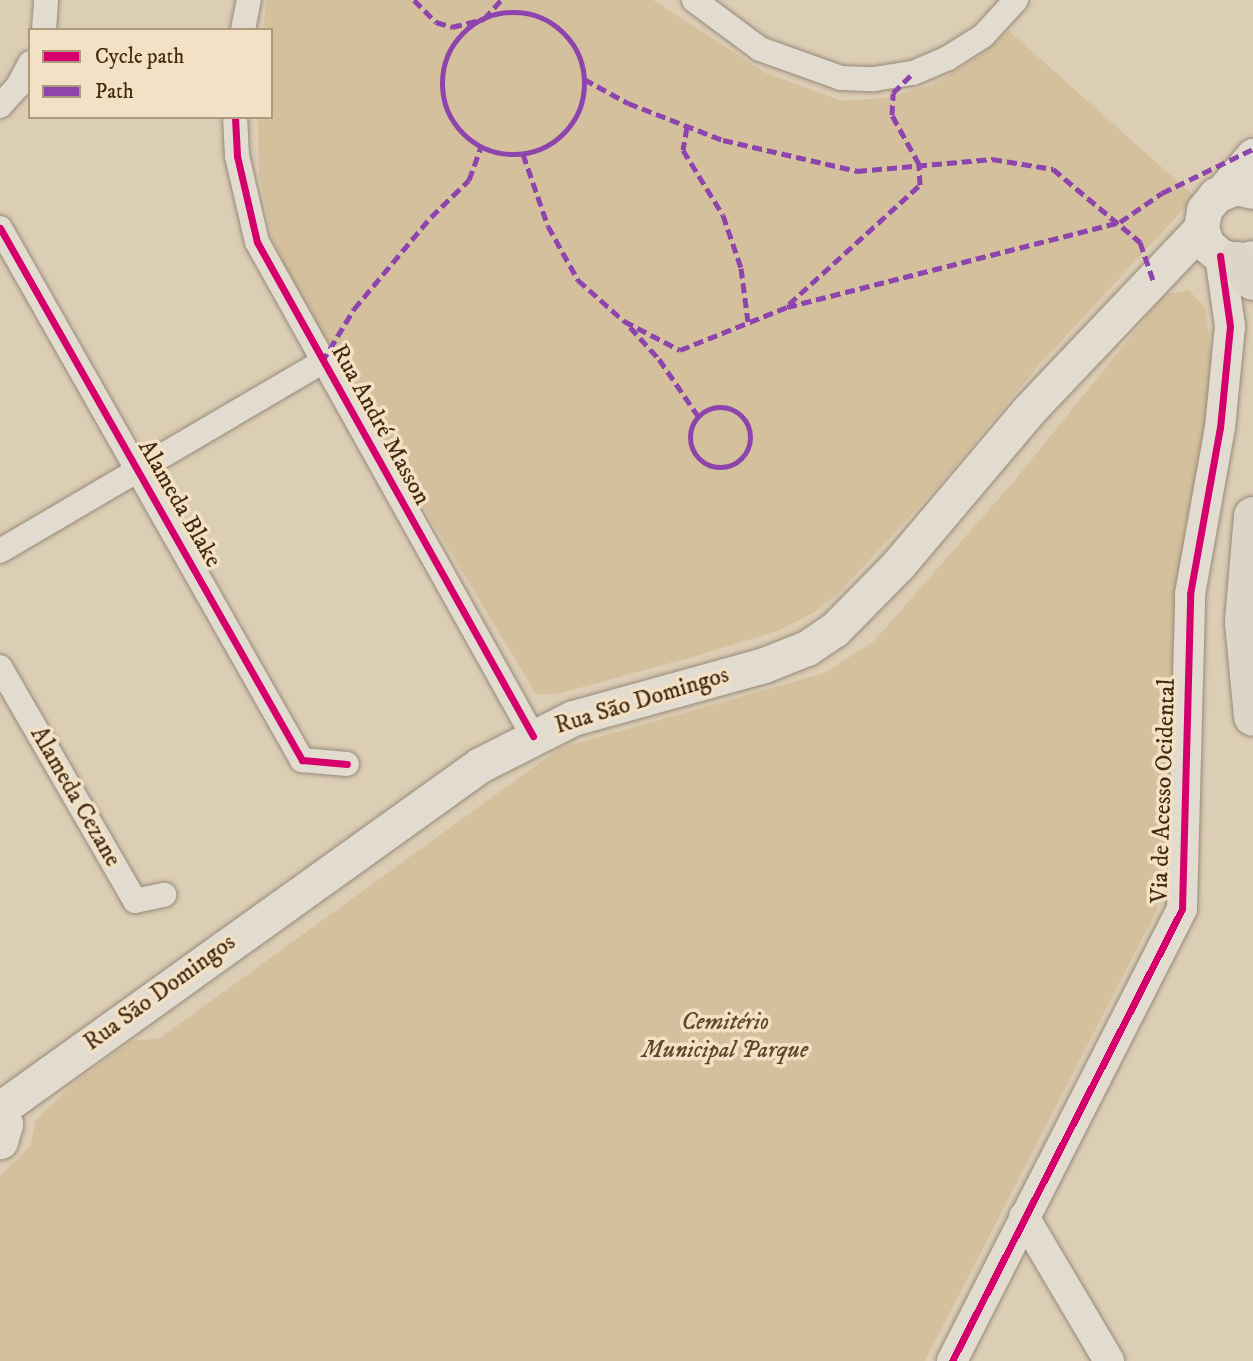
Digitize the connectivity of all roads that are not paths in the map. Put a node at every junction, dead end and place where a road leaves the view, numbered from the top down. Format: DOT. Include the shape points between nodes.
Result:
graph roads {
  1 [pos="46,0"];
  2 [pos="249,0"];
  3 [pos="694,0"];
  4 [pos="1016,0"];
  5 [pos="44,28"];
  6 [pos="243,28"];
  7 [pos="28,67"];
  8 [pos="0,106"];
  9 [pos="235,119"];
  10 [pos="1253,156"];
  11 [pos="1239,190"];
  12 [pos="0,228"];
  13 [pos="1230,256"];
  14 [pos="322,362"];
  15 [pos="138,470"];
  16 [pos="1253,516"];
  17 [pos="0,551"];
  18 [pos="0,667"];
  19 [pos="1253,717"];
  20 [pos="533,736"];
  21 [pos="347,764"];
  22 [pos="164,895"];
  23 [pos="0,1109"];
  24 [pos="0,1141"];
  25 [pos="1024,1217"];
  26 [pos="951,1361"];
  27 [pos="1109,1361"];
  1 -- 5 [label="street"];
  2 -- 6 [label="street"];
  3 -- 4 [label="street" via="760,49 841,78 874,79 914,73 948,58 983,36"];
  7 -- 8 [label="street" via="19,86"];
  9 -- 14 [label="street, Rua André Masson" via="237,156 257,242"];
  10 -- 11 [label="main road"];
  11 -- 13 [label="main road" via="1209,202"];
  12 -- 15 [label="street, Alameda Blake"];
  13 -- 20 [label="main road, Rua São Domingos" via="1153,280 1028,411 864,603 834,631 764,665 611,706"];
  13 -- 25 [label="street, Via de Acesso Ocidental" via="1230,326 1220,428 1190,594 1182,909"];
  14 -- 15 [label="street"];
  14 -- 20 [label="street, Rua André Masson"];
  15 -- 17 [label="street"];
  15 -- 21 [label="street, Alameda Blake" via="302,760"];
  16 -- 19 [label="highway" via="1244,622"];
  18 -- 22 [label="street, Alameda Cezane" via="135,901"];
  20 -- 23 [label="main road, Rua São Domingos" via="419,806"];
  23 -- 24 [label="main road, Rua São Domingos" via="5,1124"];
  25 -- 26 [label="street, Via de Acesso Ocidental"];
  25 -- 27 [label="street"];
}
